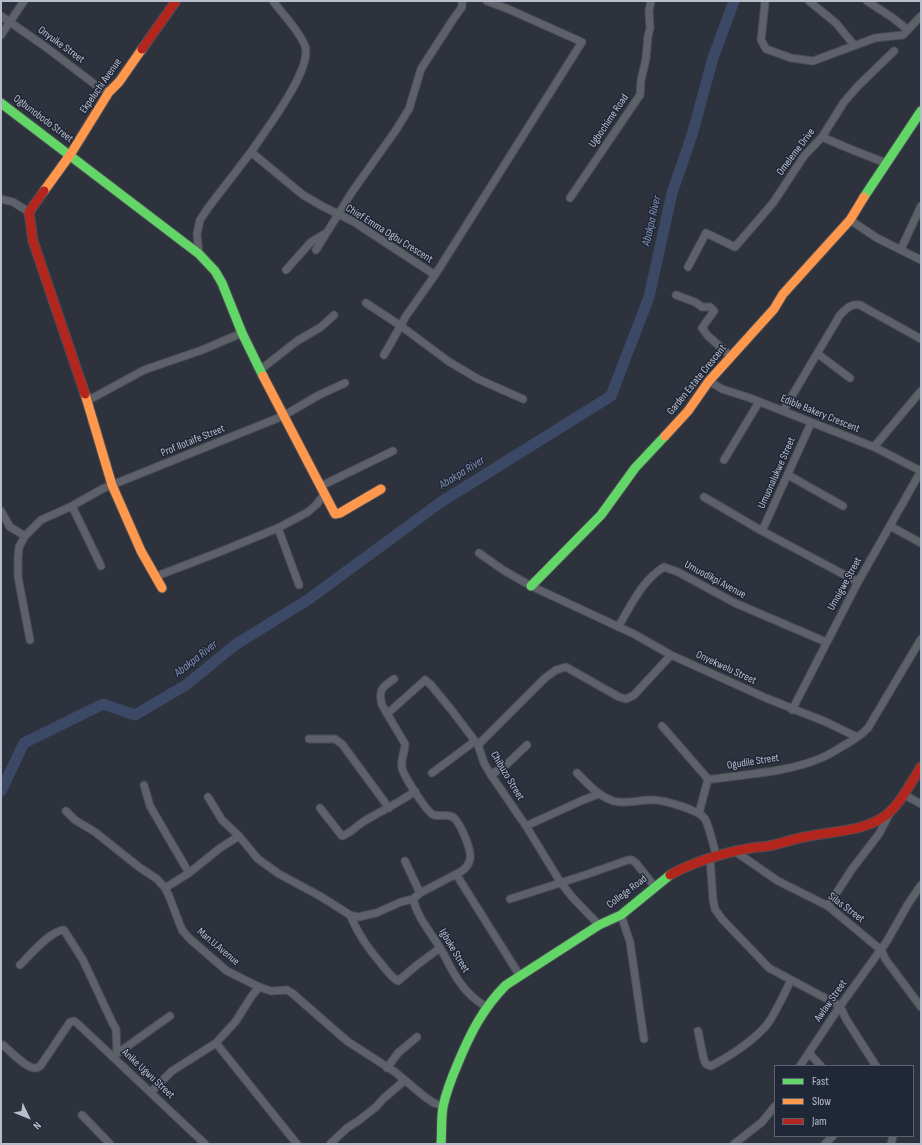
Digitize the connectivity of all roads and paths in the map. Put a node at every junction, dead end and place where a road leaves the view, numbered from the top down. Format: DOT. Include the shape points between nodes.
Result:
graph roads {
  1 [pos="24,1"];
  2 [pos="176,1"];
  3 [pos="273,1"];
  4 [pos="487,1"];
  5 [pos="651,1"];
  6 [pos="809,1"];
  7 [pos="871,2"];
  8 [pos="765,3"];
  9 [pos="462,4"];
  10 [pos="1,16"];
  11 [pos="921,16"];
  12 [pos="10,22"];
  13 [pos="908,30"];
  14 [pos="1,35"];
  15 [pos="854,45"];
  16 [pos="894,51"];
  17 [pos="109,92"];
  18 [pos="1,103"];
  19 [pos="921,110"];
  20 [pos="822,137"];
  21 [pos="251,152"];
  22 [pos="70,155"];
  23 [pos="886,162"];
  24 [pos="570,198"];
  25 [pos="1,199"];
  26 [pos="921,206"];
  27 [pos="32,209"];
  28 [pos="338,214"];
  29 [pos="850,220"];
  30 [pos="327,233"];
  31 [pos="901,249"];
  32 [pos="316,250"];
  33 [pos="199,254"];
  34 [pos="921,260"];
  35 [pos="688,267"];
  36 [pos="286,270"];
  37 [pos="435,275"];
  38 [pos="676,295"];
  39 [pos="366,303"];
  40 [pos="334,315"];
  41 [pos="401,326"];
  42 [pos="242,333"];
  43 [pos="921,339"];
  44 [pos="818,354"];
  45 [pos="384,355"];
  46 [pos="731,356"];
  47 [pos="260,370"];
  48 [pos="850,378"];
  49 [pos="709,381"];
  50 [pos="346,383"];
  51 [pos="921,391"];
  52 [pos="523,399"];
  53 [pos="87,401"];
  54 [pos="759,402"];
  55 [pos="783,411"];
  56 [pos="283,416"];
  57 [pos="811,423"];
  58 [pos="874,447"];
  59 [pos="393,451"];
  60 [pos="724,460"];
  61 [pos="921,471"];
  62 [pos="788,475"];
  63 [pos="112,485"];
  64 [pos="381,489"];
  65 [pos="323,490"];
  66 [pos="704,497"];
  67 [pos="72,506"];
  68 [pos="844,506"];
  69 [pos="1,511"];
  70 [pos="890,526"];
  71 [pos="278,528"];
  72 [pos="762,532"];
  73 [pos="25,536"];
  74 [pos="921,544"];
  75 [pos="478,553"];
  76 [pos="101,566"];
  77 [pos="157,576"];
  78 [pos="858,582"];
  79 [pos="299,585"];
  80 [pos="531,586"];
  81 [pos="162,588"];
  82 [pos="618,627"];
  83 [pos="921,639"];
  84 [pos="30,640"];
  85 [pos="826,642"];
  86 [pos="671,655"];
  87 [pos="394,679"];
  88 [pos="792,710"];
  89 [pos="387,714"];
  90 [pos="662,726"];
  91 [pos="860,735"];
  92 [pos="309,739"];
  93 [pos="476,743"];
  94 [pos="527,744"];
  95 [pos="921,767"];
  96 [pos="577,773"];
  97 [pos="432,774"];
  98 [pos="492,775"];
  99 [pos="708,779"];
  100 [pos="144,785"];
  101 [pos="415,791"];
  102 [pos="599,794"];
  103 [pos="903,794"];
  104 [pos="208,797"];
  105 [pos="921,804"];
  106 [pos="320,808"];
  107 [pos="389,808"];
  108 [pos="66,811"];
  109 [pos="890,812"];
  110 [pos="699,813"];
  111 [pos="526,826"];
  112 [pos="239,836"];
  113 [pos="736,852"];
  114 [pos="714,858"];
  115 [pos="405,862"];
  116 [pos="189,873"];
  117 [pos="456,874"];
  118 [pos="562,883"];
  119 [pos="921,885"];
  120 [pos="655,887"];
  121 [pos="165,888"];
  122 [pos="420,893"];
  123 [pos="413,899"];
  124 [pos="510,899"];
  125 [pos="828,906"];
  126 [pos="350,915"];
  127 [pos="621,915"];
  128 [pos="599,925"];
  129 [pos="440,948"];
  130 [pos="881,950"];
  131 [pos="20,965"];
  132 [pos="520,976"];
  133 [pos="791,980"];
  134 [pos="259,987"];
  135 [pos="840,1006"];
  136 [pos="486,1007"];
  137 [pos="921,1007"];
  138 [pos="170,1016"];
  139 [pos="698,1031"];
  140 [pos="417,1038"];
  141 [pos="644,1039"];
  142 [pos="216,1043"];
  143 [pos="2,1044"];
  144 [pos="809,1053"];
  145 [pos="115,1055"];
  146 [pos="801,1065"];
  147 [pos="820,1065"];
  148 [pos="875,1065"];
  149 [pos="387,1068"];
  150 [pos="404,1081"];
  151 [pos="152,1092"];
  152 [pos="443,1106"];
  153 [pos="774,1107"];
  154 [pos="82,1115"];
  155 [pos="110,1144"];
  156 [pos="205,1144"];
  157 [pos="298,1144"];
  158 [pos="330,1144"];
  159 [pos="441,1144"];
  160 [pos="734,1144"];
  1 -- 12 [label="street"];
  2 -- 17 [label="street, Ekpeluchi Avenue" via="119,82"];
  3 -- 21 [label="street" via="301,39 306,48 306,57 302,72 290,94"];
  4 -- 37 [label="street" via="582,42"];
  5 -- 24 [label="street, Ugbochime Road" via="650,28 640,80 640,95"];
  6 -- 15 [label="street" via="836,24"];
  7 -- 13 [label="street"];
  8 -- 15 [label="street" via="761,40 766,50 790,58 813,61"];
  9 -- 28 [label="street" via="421,69 409,109"];
  10 -- 12 [label="street, Onyuike Street"];
  11 -- 13 [label="street"];
  12 -- 14 [label="street"];
  12 -- 17 [label="street, Onyuike Street" via="101,89"];
  13 -- 15 [label="street" via="900,35 880,37"];
  16 -- 20 [label="street, Omeleme Drive" via="844,102"];
  17 -- 22 [label="street, Ekpeluchi Avenue"];
  18 -- 22 [label="street, Ogbunobodo Street"];
  19 -- 23 [label="street, Garden Estate Crescent"];
  20 -- 23 [label="street"];
  20 -- 35 [label="street, Omeleme Drive" via="804,156 773,203 735,247 706,233"];
  21 -- 28 [label="street, Chief Emma Ogbu Crescent" via="303,195"];
  21 -- 33 [label="street" via="200,220 197,234"];
  22 -- 27 [label="street, Ekpeluchi Avenue"];
  22 -- 33 [label="street, Ogbunobodo Street"];
  23 -- 29 [label="street, Garden Estate Crescent"];
  25 -- 27 [label="street"];
  26 -- 31 [label="street"];
  27 -- 53 [label="street" via="33,241"];
  28 -- 30 [label="street"];
  28 -- 37 [label="street, Chief Emma Ogbu Crescent"];
  29 -- 31 [label="street" via="877,238"];
  29 -- 46 [label="street, Garden Estate Crescent"];
  30 -- 32 [label="street"];
  30 -- 36 [label="street" via="310,242"];
  31 -- 34 [label="street"];
  33 -- 42 [label="street, Ogbunobodo Street" via="222,283"];
  37 -- 41 [label="street, Chief Emma Ogbu Crescent"];
  38 -- 46 [label="street" via="702,307 713,308 714,311 702,328"];
  39 -- 41 [label="street"];
  40 -- 47 [label="street"];
  41 -- 45 [label="street, Chief Emma Ogbu Crescent"];
  41 -- 52 [label="street" via="448,361 478,379"];
  42 -- 47 [label="street, Ogbunobodo Street"];
  42 -- 53 [label="street" via="144,370"];
  43 -- 44 [label="street" via="854,304 840,315"];
  44 -- 48 [label="street"];
  44 -- 55 [label="street"];
  46 -- 49 [label="street, Garden Estate Crescent"];
  47 -- 56 [label="street, Ogbunobodo Street"];
  49 -- 54 [label="street, Edible Bakery Crescent" via="722,389"];
  49 -- 80 [label="street, Garden Estate Crescent" via="688,411 635,468 601,515"];
  50 -- 56 [label="street, Prof Ilotaife Street"];
  51 -- 58 [label="street"];
  53 -- 63 [label="street"];
  54 -- 55 [label="street, Edible Bakery Crescent"];
  54 -- 60 [label="street"];
  55 -- 57 [label="street, Edible Bakery Crescent"];
  56 -- 63 [label="street, Prof Ilotaife Street"];
  56 -- 65 [label="street, Ogbunobodo Street"];
  57 -- 58 [label="street, Edible Bakery Crescent"];
  57 -- 62 [label="street, Umuonalukwe Street"];
  58 -- 61 [label="street, Edible Bakery Crescent"];
  59 -- 65 [label="street"];
  61 -- 70 [label="street, Umoigwe Street"];
  62 -- 68 [label="street"];
  62 -- 72 [label="street, Umuonalukwe Street"];
  63 -- 67 [label="street, Prof Ilotaife Street"];
  63 -- 77 [label="street" via="141,551"];
  64 -- 65 [label="street, Ogbunobodo Street" via="336,514"];
  65 -- 71 [label="street" via="317,504 308,512"];
  66 -- 72 [label="street"];
  67 -- 73 [label="street, Prof Ilotaife Street" via="41,520"];
  67 -- 76 [label="street"];
  69 -- 73 [label="street" via="10,527"];
  70 -- 74 [label="street"];
  70 -- 78 [label="street, Umoigwe Street"];
  71 -- 77 [label="street"];
  71 -- 79 [label="street"];
  72 -- 78 [label="street"];
  73 -- 84 [label="street" via="19,547 18,577"];
  75 -- 80 [label="street, Onyekwelu Street"];
  77 -- 81 [label="street"];
  78 -- 85 [label="street, Umoigwe Street"];
  80 -- 82 [label="street, Onyekwelu Street"];
  82 -- 85 [label="street, Umuodikpi Avenue" via="654,573 664,567 678,572 735,604"];
  82 -- 86 [label="street, Onyekwelu Street"];
  83 -- 91 [label="street" via="873,720"];
  85 -- 88 [label="street, Umoigwe Street"];
  86 -- 88 [label="street, Onyekwelu Street"];
  86 -- 93 [label="street" via="634,695 626,699 566,668 556,670"];
  87 -- 89 [label="street" via="383,687 380,693"];
  88 -- 91 [label="street, Onyekwelu Street"];
  89 -- 93 [label="street, Chibuzo Street" via="425,680"];
  89 -- 101 [label="street" via="405,744 402,770"];
  90 -- 99 [label="street"];
  91 -- 99 [label="street, Ogudile Street" via="822,758 806,764 761,773"];
  92 -- 107 [label="street" via="335,739 342,744"];
  93 -- 97 [label="street"];
  93 -- 98 [label="street, Chibuzo Street"];
  94 -- 98 [label="street"];
  95 -- 103 [label="street, College Road"];
  96 -- 102 [label="street"];
  98 -- 111 [label="street, Chibuzo Street"];
  99 -- 110 [label="street"];
  100 -- 116 [label="street" via="150,806"];
  101 -- 107 [label="street"];
  101 -- 117 [label="street" via="432,814 454,817 458,823 469,848 470,858 467,867"];
  102 -- 110 [label="street" via="621,803 662,801"];
  102 -- 111 [label="street"];
  103 -- 105 [label="street"];
  103 -- 109 [label="street, College Road"];
  104 -- 112 [label="street" via="222,820"];
  106 -- 107 [label="street" via="342,836"];
  108 -- 121 [label="street, Man.U.Avenue" via="157,879"];
  109 -- 113 [label="street, College Road" via="860,827"];
  109 -- 125 [label="street" via="879,834"];
  110 -- 114 [label="street" via="704,818"];
  111 -- 118 [label="street, Chibuzo Street"];
  112 -- 116 [label="street"];
  112 -- 126 [label="street" via="258,859 279,874"];
  113 -- 114 [label="street, College Road"];
  113 -- 125 [label="street, Silas Street" via="778,881"];
  114 -- 120 [label="street, College Road" via="676,871"];
  114 -- 133 [label="street" via="715,909 769,968"];
  115 -- 122 [label="street"];
  116 -- 121 [label="street"];
  117 -- 122 [label="street"];
  117 -- 132 [label="street"];
  118 -- 120 [label="street" via="632,860"];
  118 -- 124 [label="street"];
  118 -- 128 [label="street, Chibuzo Street"];
  119 -- 130 [label="street, Awlaw Street"];
  120 -- 127 [label="street, College Road"];
  121 -- 134 [label="street, Man.U.Avenue" via="182,930 190,939 227,971"];
  122 -- 123 [label="street"];
  123 -- 126 [label="street" via="376,913 358,917"];
  123 -- 129 [label="street, Igboke Street" via="420,917"];
  125 -- 130 [label="street, Silas Street"];
  126 -- 129 [label="street" via="371,952 391,977 398,981"];
  127 -- 128 [label="street, College Road"];
  127 -- 141 [label="street" via="630,942"];
  128 -- 132 [label="street, College Road"];
  129 -- 136 [label="street, Igboke Street" via="460,983"];
  130 -- 135 [label="street, Awlaw Street"];
  130 -- 137 [label="street, Silas Street"];
  131 -- 145 [label="street" via="46,940 64,930 83,960 116,1029"];
  132 -- 136 [label="street, College Road" via="495,995"];
  133 -- 135 [label="street"];
  133 -- 139 [label="street" via="766,1026 746,1044 711,1066 704,1060"];
  134 -- 142 [label="street" via="236,1021"];
  134 -- 149 [label="street, Man.U.Avenue" via="271,991 287,990 292,993 347,1041"];
  135 -- 144 [label="street, Awlaw Street"];
  135 -- 148 [label="street" via="846,1020"];
  136 -- 152 [label="street, College Road" via="467,1040"];
  138 -- 145 [label="street"];
  140 -- 149 [label="street" via="398,1053"];
  142 -- 151 [label="street" via="172,1071"];
  142 -- 157 [label="street"];
  143 -- 145 [label="street, Anike Ugwu Street" via="33,1069 41,1066 70,1022 74,1021"];
  144 -- 146 [label="street, Awlaw Street"];
  144 -- 147 [label="street"];
  145 -- 151 [label="street, Anike Ugwu Street" via="138,1081"];
  149 -- 150 [label="street, Man.U.Avenue"];
  150 -- 152 [label="street, Man.U.Avenue" via="434,1103"];
  150 -- 158 [label="street"];
  151 -- 156 [label="street, Anike Ugwu Street"];
  152 -- 159 [label="street, College Road"];
  153 -- 160 [label="street" via="762,1122"];
  154 -- 155 [label="street"];
}
